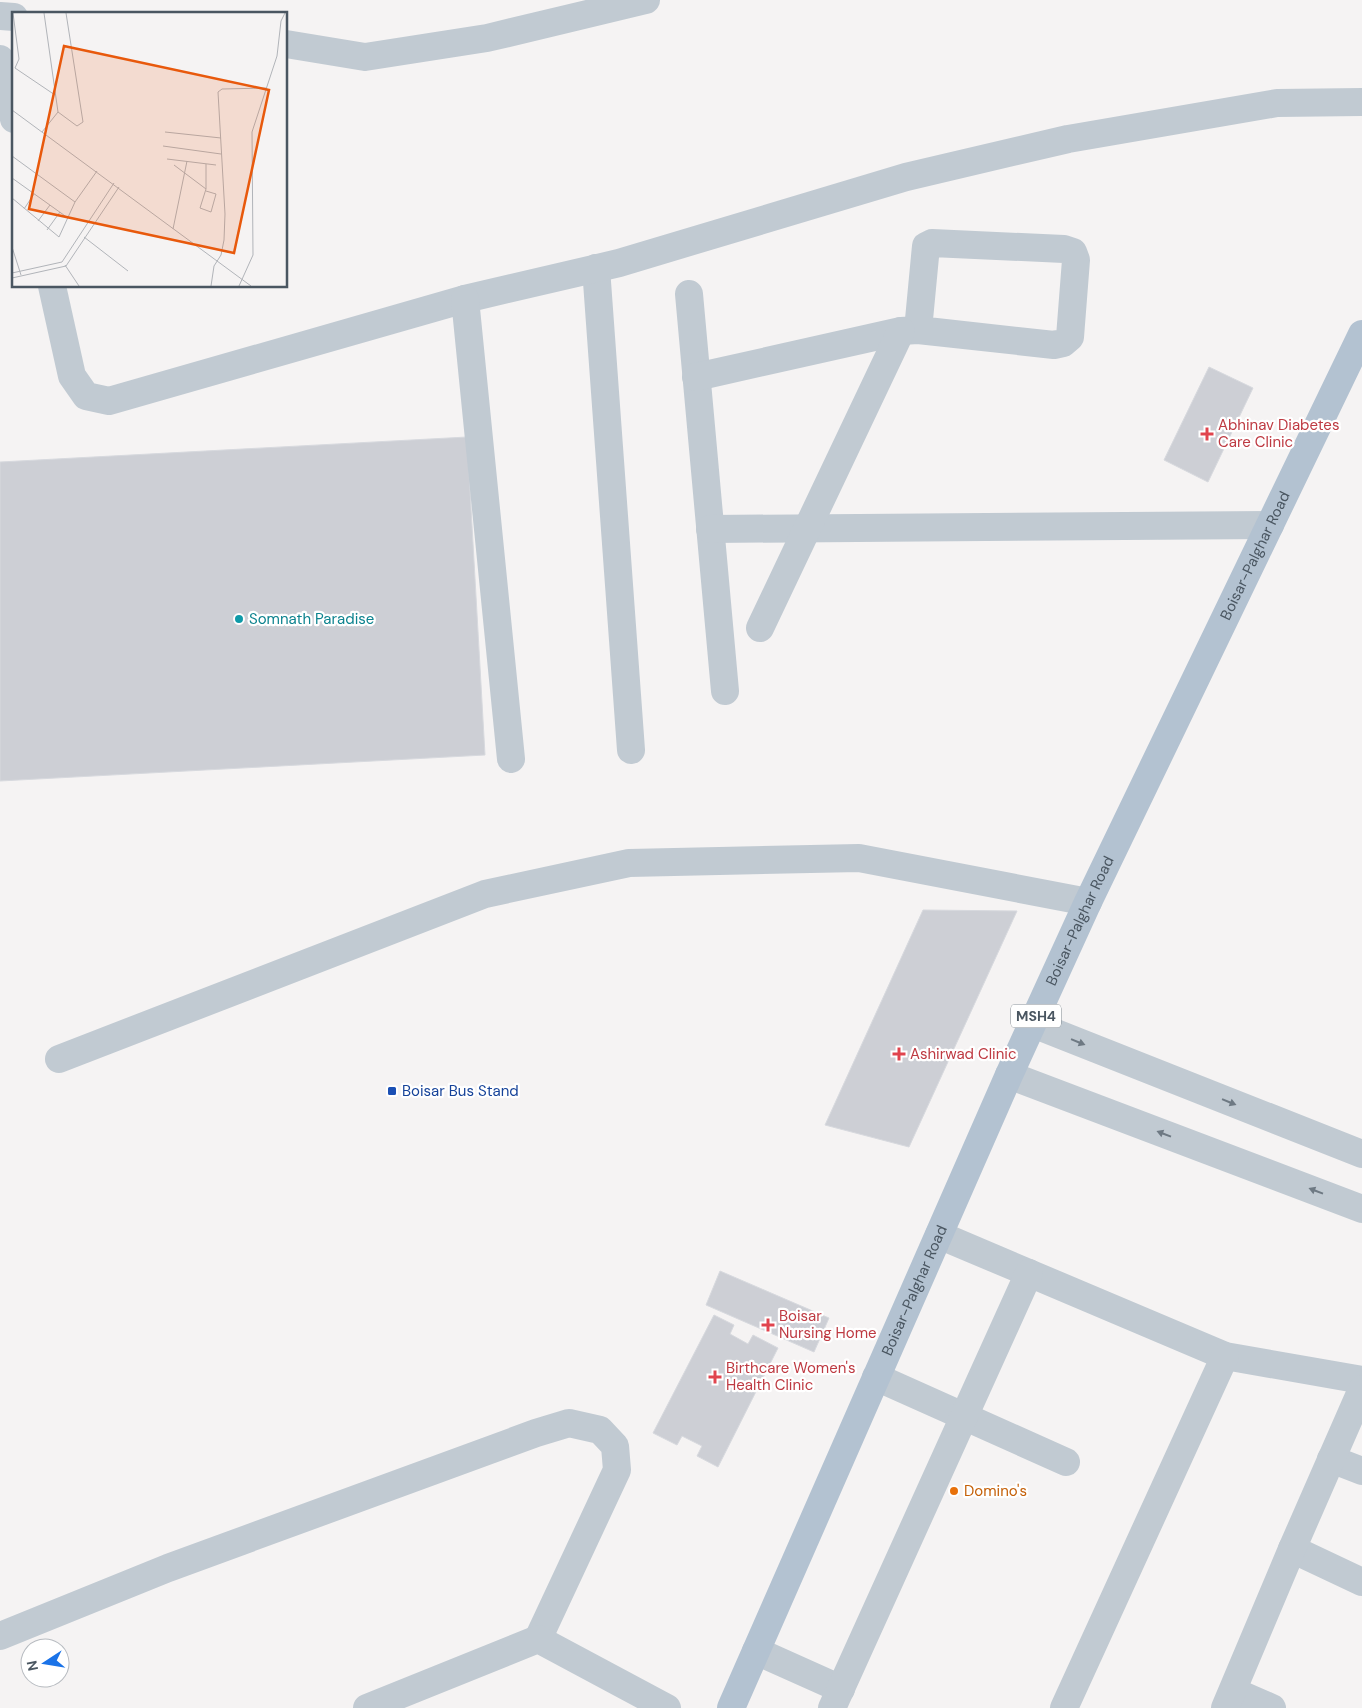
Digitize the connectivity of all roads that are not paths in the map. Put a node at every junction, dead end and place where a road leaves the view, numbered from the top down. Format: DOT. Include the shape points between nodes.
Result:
graph roads {
  1 [pos="646,0"];
  2 [pos="288,44"];
  3 [pos="0,59"];
  4 [pos="1362,102"];
  5 [pos="12,110"];
  6 [pos="596,268"];
  7 [pos="52,288"];
  8 [pos="689,294"];
  9 [pos="466,299"];
  10 [pos="910,331"];
  11 [pos="1362,334"];
  12 [pos="696,377"];
  13 [pos="1270,524"];
  14 [pos="806,528"];
  15 [pos="710,529"];
  16 [pos="760,628"];
  17 [pos="725,691"];
  18 [pos="631,750"];
  19 [pos="511,759"];
  20 [pos="1088,902"];
  21 [pos="1033,1024"];
  22 [pos="59,1059"];
  23 [pos="1009,1075"];
  24 [pos="1362,1154"];
  25 [pos="1362,1209"];
  26 [pos="939,1235"];
  27 [pos="1029,1273"];
  28 [pos="1224,1356"];
  29 [pos="876,1377"];
  30 [pos="1362,1380"];
  31 [pos="1362,1389"];
  32 [pos="964,1416"];
  33 [pos="1332,1458"];
  34 [pos="1066,1462"];
  35 [pos="1362,1472"];
  36 [pos="1292,1549"];
  37 [pos="1362,1582"];
  38 [pos="0,1636"];
  39 [pos="538,1639"];
  40 [pos="756,1651"];
  41 [pos="837,1699"];
  42 [pos="1229,1700"];
  43 [pos="400,1701"];
  44 [pos="367,1708"];
  45 [pos="667,1708"];
  46 [pos="731,1708"];
  47 [pos="1064,1708"];
  48 [pos="1272,1708"];
  1 -- 2 [label="street" via="486,38 365,57"];
  3 -- 5 [label="street"];
  4 -- 6 [label="street" via="1277,103 1068,139 906,177"];
  6 -- 9 [label="street"];
  6 -- 18 [label="street"];
  7 -- 9 [label="street" via="72,376 86,396 109,401"];
  8 -- 12 [label="street"];
  9 -- 19 [label="street"];
  10 -- 10 [label="street" via="1054,345 1063,343 1070,337 1076,260 1073,252 932,243 926,246"];
  10 -- 12 [label="street"];
  10 -- 14 [label="street"];
  11 -- 13 [label="main road, Boisar-Palghar Road / MSH4"];
  12 -- 15 [label="street"];
  13 -- 14 [label="street"];
  13 -- 20 [label="main road, Boisar-Palghar Road / MSH4"];
  14 -- 15 [label="street"];
  14 -- 16 [label="street"];
  15 -- 17 [label="street"];
  20 -- 21 [label="main road, Boisar-Palghar Road / MSH4"];
  20 -- 22 [label="street" via="859,858 630,863 485,894"];
  21 -- 23 [label="main road, Boisar-Palghar Road / MSH4"];
  21 -- 24 [label="street, one-way"];
  25 -- 23 [label="street, one-way"];
  23 -- 26 [label="main road, Boisar-Palghar Road / MSH4"];
  26 -- 27 [label="street"];
  26 -- 29 [label="main road, Boisar-Palghar Road / MSH4"];
  27 -- 28 [label="street"];
  27 -- 32 [label="street"];
  28 -- 30 [label="street"];
  28 -- 47 [label="street"];
  29 -- 32 [label="street"];
  29 -- 40 [label="main road, Boisar-Palghar Road / MSH4"];
  31 -- 33 [label="street"];
  32 -- 34 [label="street"];
  32 -- 41 [label="street"];
  33 -- 35 [label="street"];
  33 -- 36 [label="street"];
  36 -- 37 [label="street"];
  36 -- 42 [label="street"];
  38 -- 39 [label="street" via="168,1568 570,1423 600,1430 615,1446 617,1470"];
  39 -- 43 [label="street"];
  39 -- 45 [label="street"];
  40 -- 41 [label="street"];
  40 -- 46 [label="main road, Boisar-Palghar Road / MSH4"];
  42 -- 48 [label="street"];
  43 -- 44 [label="street"];
}
